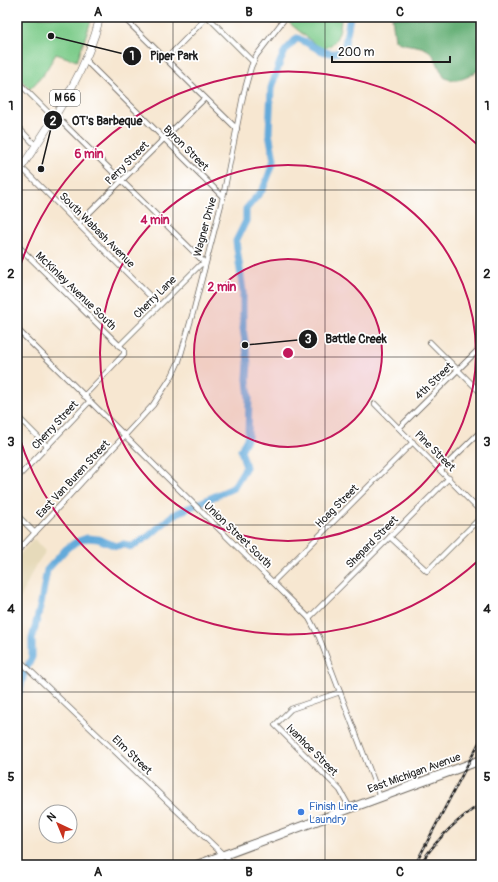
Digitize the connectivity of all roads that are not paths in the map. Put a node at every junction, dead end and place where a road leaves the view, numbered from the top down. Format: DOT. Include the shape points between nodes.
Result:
graph roads {
  1 [pos="100,17"];
  2 [pos="123,17"];
  3 [pos="208,17"];
  4 [pos="286,17"];
  5 [pos="166,59"];
  6 [pos="86,61"];
  7 [pos="253,62"];
  8 [pos="17,81"];
  9 [pos="205,98"];
  10 [pos="54,116"];
  11 [pos="17,126"];
  12 [pos="237,129"];
  13 [pos="164,139"];
  14 [pos="35,145"];
  15 [pos="18,170"];
  16 [pos="121,182"];
  17 [pos="223,197"];
  18 [pos="78,224"];
  19 [pos="17,245"];
  20 [pos="205,263"];
  21 [pos="159,305"];
  22 [pos="17,329"];
  23 [pos="430,342"];
  24 [pos="119,346"];
  25 [pos="481,347"];
  26 [pos="124,350"];
  27 [pos="458,370"];
  28 [pos="481,393"];
  29 [pos="84,396"];
  30 [pos="90,401"];
  31 [pos="375,404"];
  32 [pos="17,416"];
  33 [pos="399,428"];
  34 [pos="481,431"];
  35 [pos="125,435"];
  36 [pos="413,442"];
  37 [pos="47,446"];
  38 [pos="441,470"];
  39 [pos="17,478"];
  40 [pos="449,478"];
  41 [pos="481,512"];
  42 [pos="17,515"];
  43 [pos="481,517"];
  44 [pos="35,533"];
  45 [pos="390,537"];
  46 [pos="17,552"];
  47 [pos="273,582"];
  48 [pos="309,618"];
  49 [pos="17,658"];
  50 [pos="340,692"];
  51 [pos="481,760"];
  52 [pos="380,797"];
  53 [pos="350,808"];
  54 [pos="224,855"];
  55 [pos="197,865"];
  56 [pos="234,865"];
  1 -- 6 [label="main road, M 66"];
  2 -- 5 [label="street"];
  3 -- 5 [label="street"];
  3 -- 7 [label="street"];
  4 -- 7 [label="street, Wagner Drive"];
  5 -- 9 [label="street"];
  6 -- 10 [label="main road, M 66"];
  6 -- 13 [label="street, Byron Street"];
  7 -- 12 [label="street, Wagner Drive"];
  8 -- 10 [label="street"];
  9 -- 12 [label="street"];
  9 -- 13 [label="street, Perry Street"];
  10 -- 14 [label="main road, M 66"];
  10 -- 16 [label="street"];
  11 -- 14 [label="street"];
  12 -- 17 [label="street, Wagner Drive"];
  13 -- 16 [label="street, Perry Street"];
  13 -- 17 [label="street, Byron Street"];
  14 -- 15 [label="main road, M 66"];
  15 -- 18 [label="street, South Wabash Avenue" via="25,171"];
  16 -- 18 [label="street, Perry Street"];
  16 -- 20 [label="street"];
  17 -- 20 [label="street, Wagner Drive"];
  18 -- 21 [label="street, South Wabash Avenue"];
  19 -- 24 [label="street, McKinley Avenue South"];
  20 -- 21 [label="street, Cherry Lane"];
  20 -- 35 [label="street, Wagner Drive" via="179,361 153,405"];
  21 -- 24 [label="street, Cherry Lane"];
  22 -- 29 [label="street, Union Street South"];
  23 -- 27 [label="street"];
  24 -- 26 [label="street, McKinley Avenue South"];
  25 -- 27 [label="street, 4th Street"];
  26 -- 29 [label="street, Cherry Street" via="124,354"];
  27 -- 28 [label="street"];
  27 -- 33 [label="street, 4th Street"];
  29 -- 30 [label="street, Union Street South"];
  30 -- 35 [label="street, Union Street South"];
  30 -- 37 [label="street, Cherry Street"];
  31 -- 33 [label="street, Pine Street"];
  32 -- 37 [label="street"];
  33 -- 36 [label="street, Pine Street"];
  34 -- 38 [label="street"];
  35 -- 44 [label="street, East Van Buren Street"];
  35 -- 47 [label="street, Union Street South"];
  36 -- 38 [label="street, Pine Street"];
  36 -- 47 [label="street, Hoag Street"];
  37 -- 39 [label="street, Cherry Street"];
  38 -- 40 [label="street, Pine Street"];
  40 -- 41 [label="street, Pine Street"];
  40 -- 45 [label="street, Shepard Street"];
  42 -- 44 [label="street"];
  43 -- 45 [label="street" via="427,571"];
  44 -- 46 [label="street, East Van Buren Street"];
  45 -- 48 [label="street, Shepard Street"];
  47 -- 48 [label="street, Union Street South"];
  48 -- 50 [label="street, Union Street South"];
  49 -- 54 [label="street, Elm Street"];
  50 -- 52 [label="street, Union Street South"];
  50 -- 53 [label="street, Ivanhoe Street" via="291,709 275,725 340,790"];
  51 -- 52 [label="highway, East Michigan Avenue"];
  52 -- 53 [label="highway, East Michigan Avenue"];
  53 -- 54 [label="highway, East Michigan Avenue"];
  54 -- 55 [label="highway, East Michigan Avenue"];
  54 -- 56 [label="street, Elm Street"];
}
